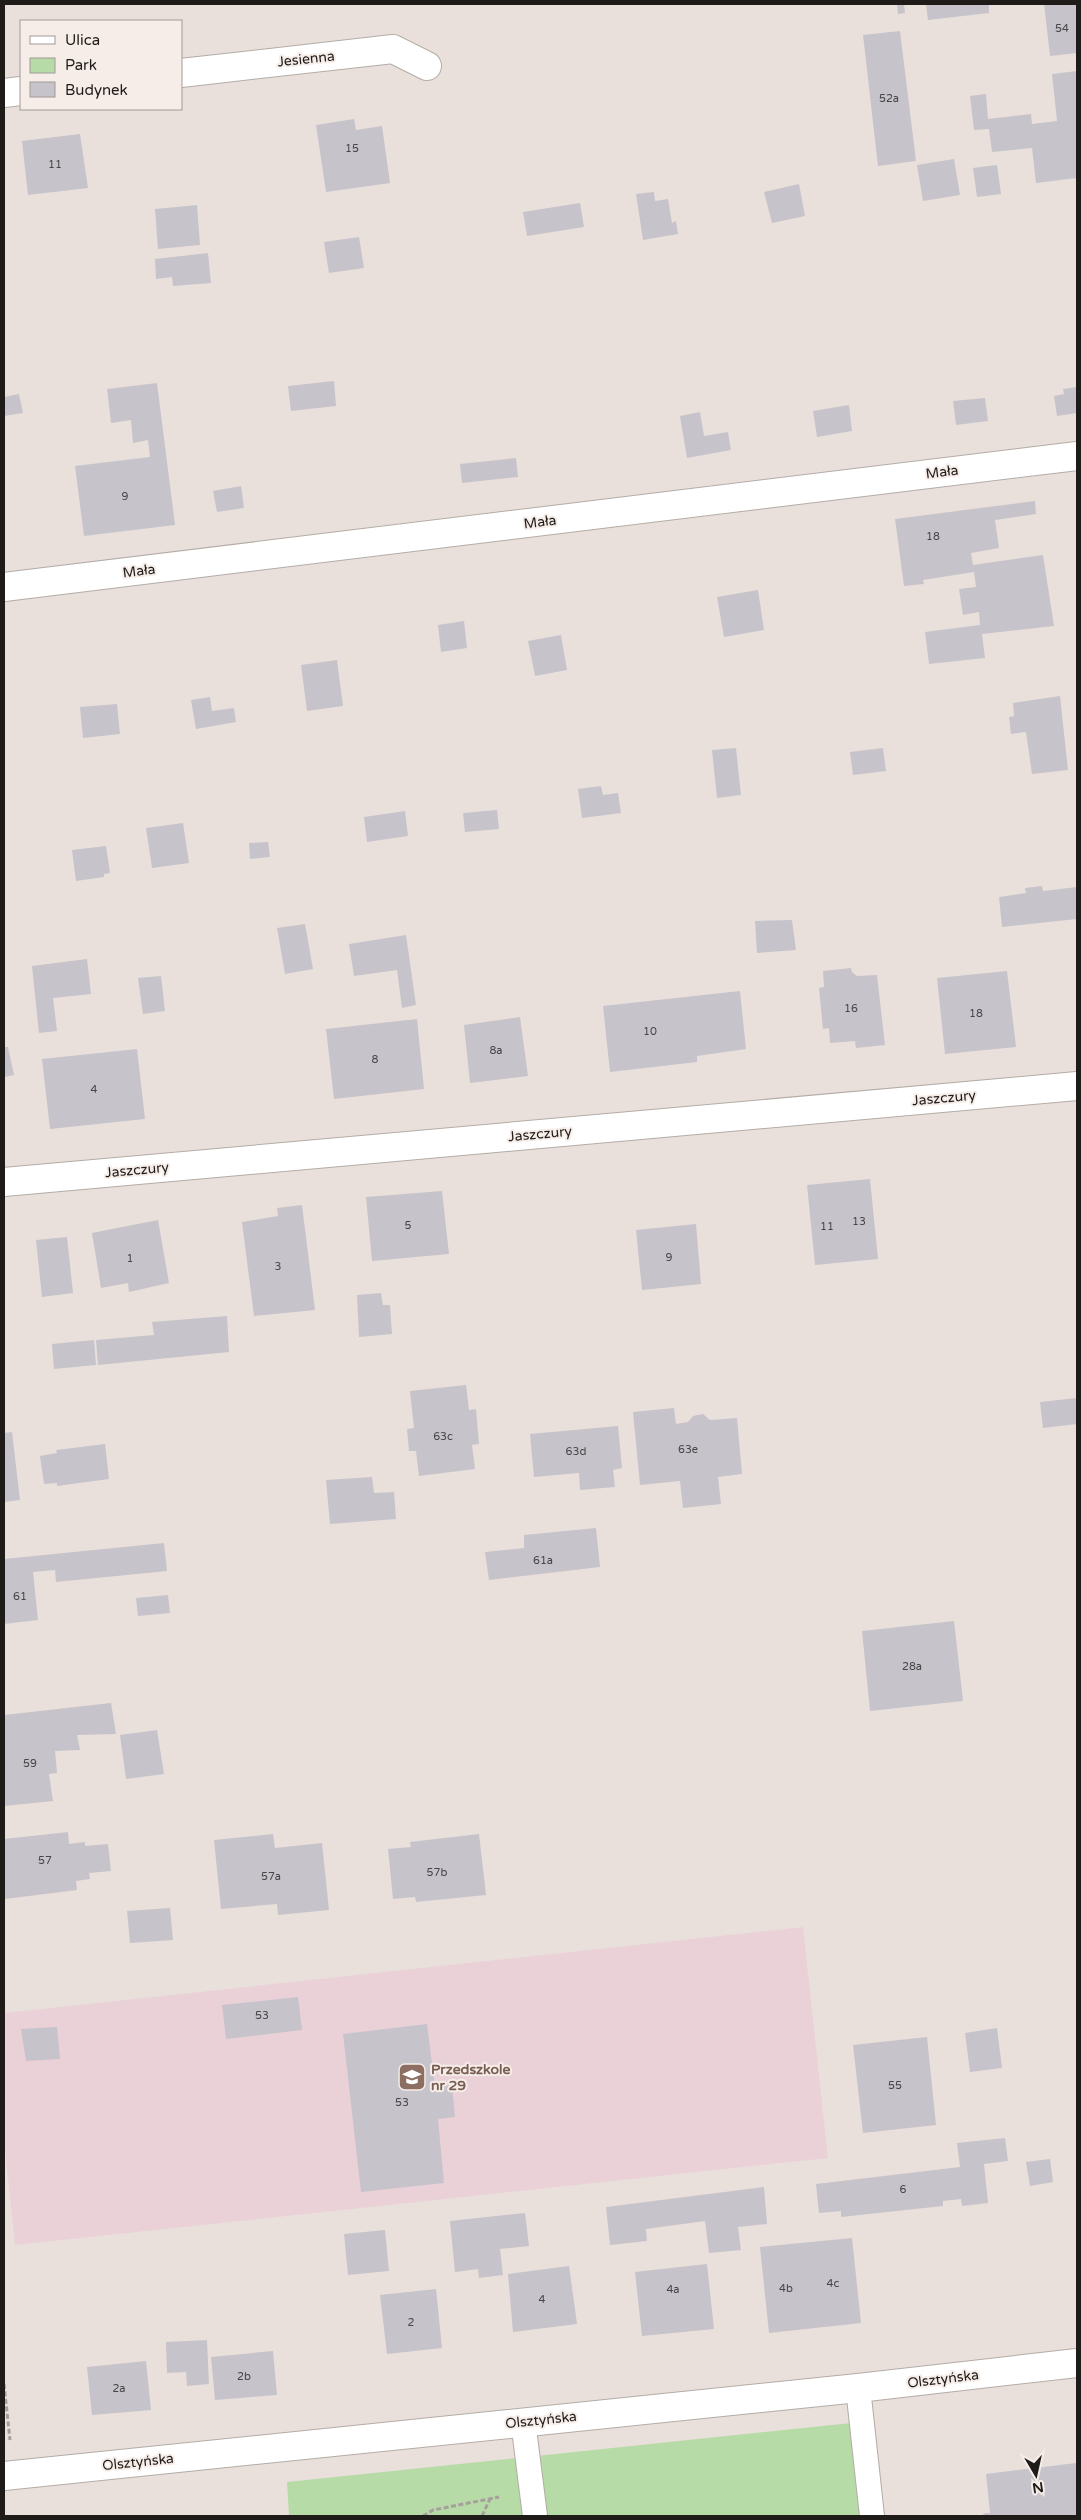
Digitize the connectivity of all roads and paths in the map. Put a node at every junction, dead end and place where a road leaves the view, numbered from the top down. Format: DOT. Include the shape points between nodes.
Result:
graph roads {
  1 [pos="427,66"];
  2 [pos="182,73"];
  3 [pos="20,91"];
  4 [pos="4,93"];
  5 [pos="1077,456"];
  6 [pos="4,587"];
  7 [pos="1077,1086"];
  8 [pos="4,1182"];
  9 [pos="1077,2363"];
  10 [pos="858,2388"];
  11 [pos="523,2422"];
  12 [pos="4,2476"];
  13 [pos="490,2498"];
  14 [pos="533,2505"];
  15 [pos="423,2516"];
  16 [pos="482,2516"];
  17 [pos="872,2516"];
  1 -- 2 [label="street, Jesienna" via="393,50"];
  3 -- 4 [label="street"];
  5 -- 6 [label="street, Mała"];
  7 -- 8 [label="street, Jaszczury"];
  9 -- 10 [label="street, Olsztyńska"];
  10 -- 11 [label="street, Olsztyńska"];
  10 -- 17 [label="lane"];
  11 -- 12 [label="street, Olsztyńska"];
  11 -- 14 [label="lane"];
  13 -- 14 [label="path"];
  13 -- 15 [label="path" via="433,2510"];
  13 -- 16 [label="path"];
}
